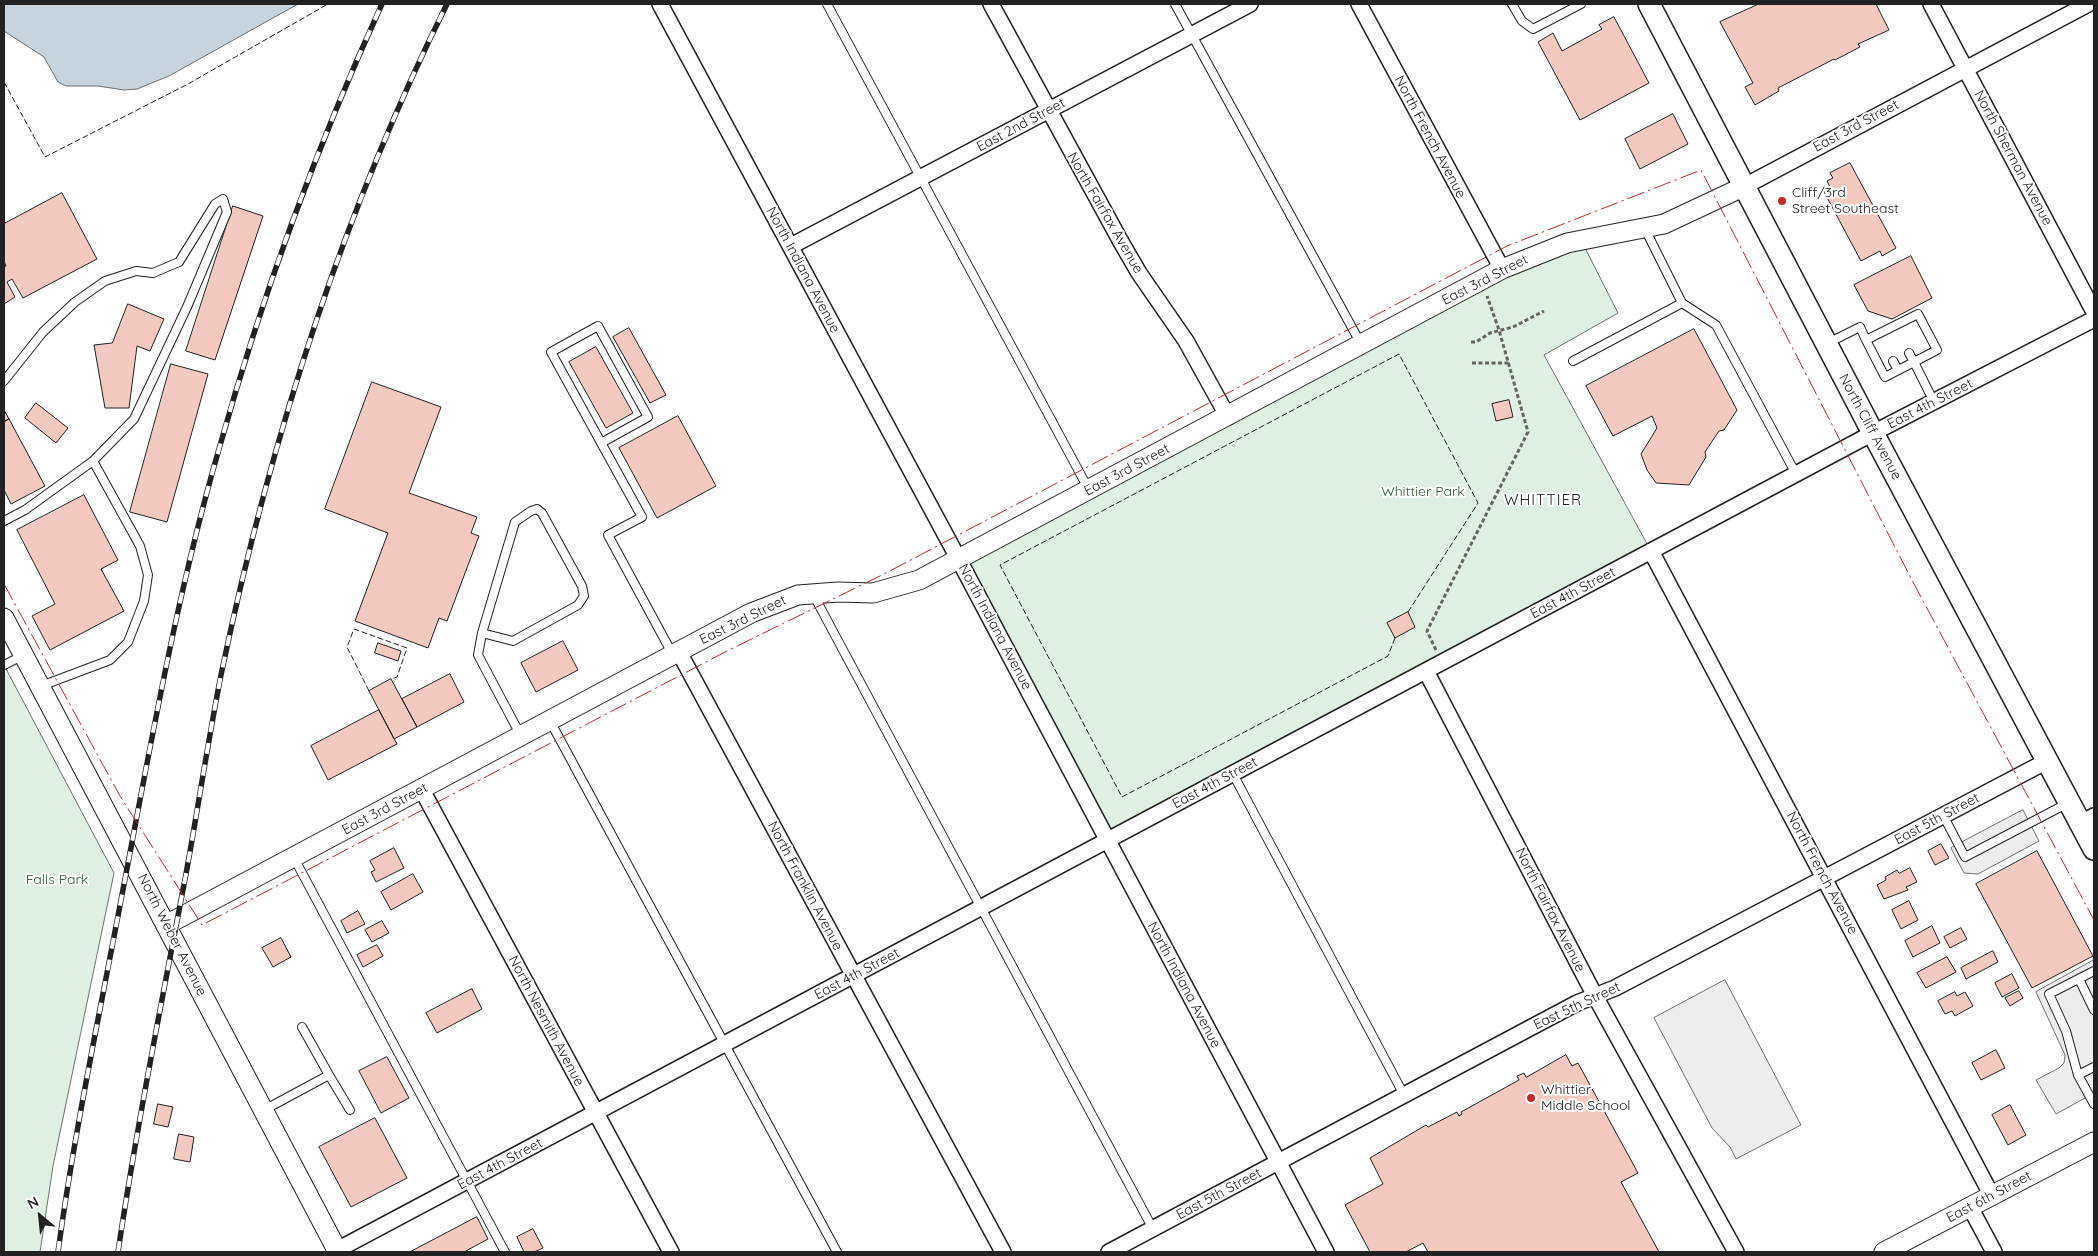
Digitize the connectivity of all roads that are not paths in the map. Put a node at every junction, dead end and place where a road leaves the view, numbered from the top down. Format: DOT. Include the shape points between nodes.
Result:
graph roads {
  1 [pos="660,4"];
  2 [pos="827,4"];
  3 [pos="991,4"];
  4 [pos="1175,4"];
  5 [pos="1250,4"];
  6 [pos="1359,4"];
  7 [pos="1512,4"];
  8 [pos="1581,4"];
  9 [pos="1649,4"];
  10 [pos="1930,4"];
  11 [pos="2088,4"];
  12 [pos="1192,35"];
  13 [pos="1965,68"];
  14 [pos="1048,111"];
  15 [pos="919,178"];
  16 [pos="1745,186"];
  17 [pos="1645,229"];
  18 [pos="791,246"];
  19 [pos="1502,269"];
  20 [pos="1682,303"];
  21 [pos="2094,312"];
  22 [pos="2094,319"];
  23 [pos="1866,340"];
  24 [pos="1827,344"];
  25 [pos="1361,345"];
  26 [pos="1909,353"];
  27 [pos="1574,361"];
  28 [pos="1893,361"];
  29 [pos="1914,362"];
  30 [pos="1898,370"];
  31 [pos="4,381"];
  32 [pos="1934,402"];
  33 [pos="1228,417"];
  34 [pos="1873,433"];
  35 [pos="600,443"];
  36 [pos="93,461"];
  37 [pos="1796,474"];
  38 [pos="1089,490"];
  39 [pos="4,521"];
  40 [pos="1651,552"];
  41 [pos="959,560"];
  42 [pos="812,592"];
  43 [pos="4,618"];
  44 [pos="482,633"];
  45 [pos="676,653"];
  46 [pos="24,654"];
  47 [pos="4,665"];
  48 [pos="1426,671"];
  49 [pos="41,686"];
  50 [pos="550,720"];
  51 [pos="521,736"];
  52 [pos="2047,761"];
  53 [pos="1233,774"];
  54 [pos="422,790"];
  55 [pos="2069,802"];
  56 [pos="1943,815"];
  57 [pos="2088,820"];
  58 [pos="1108,840"];
  59 [pos="2094,849"];
  60 [pos="294,858"];
  61 [pos="1825,878"];
  62 [pos="981,908"];
  63 [pos="166,925"];
  64 [pos="2094,971"];
  65 [pos="853,976"];
  66 [pos="2079,978"];
  67 [pos="1595,996"];
  68 [pos="2094,1010"];
  69 [pos="302,1027"];
  70 [pos="726,1044"];
  71 [pos="2094,1067"];
  72 [pos="329,1075"];
  73 [pos="2078,1075"];
  74 [pos="1404,1095"];
  75 [pos="2094,1104"];
  76 [pos="264,1110"];
  77 [pos="350,1110"];
  78 [pos="595,1113"];
  79 [pos="2094,1145"];
  80 [pos="1278,1162"];
  81 [pos="467,1181"];
  82 [pos="1992,1196"];
  83 [pos="1970,1208"];
  84 [pos="1153,1229"];
  85 [pos="338,1251"];
  86 [pos="505,1252"];
  87 [pos="670,1252"];
  88 [pos="837,1252"];
  89 [pos="1003,1252"];
  90 [pos="1109,1252"];
  91 [pos="1326,1252"];
  92 [pos="1736,1252"];
  93 [pos="1884,1252"];
  94 [pos="1994,1252"];
  1 -- 18 [label="street, North Indiana Avenue"];
  2 -- 15 [label="lane"];
  3 -- 14 [label="street, North Fairfax Avenue"];
  4 -- 12 [label="lane"];
  5 -- 12 [label="street, East 2nd Street"];
  6 -- 19 [label="street, North French Avenue"];
  7 -- 8 [label="lane" via="1522,21 1533,29"];
  9 -- 16 [label="main road, North Cliff Avenue"];
  10 -- 13 [label="street, North Sherman Avenue"];
  11 -- 13 [label="street, East 3rd Street"];
  12 -- 14 [label="street, East 2nd Street"];
  12 -- 25 [label="lane"];
  13 -- 16 [label="street, East 3rd Street"];
  13 -- 21 [label="street, North Sherman Avenue"];
  14 -- 15 [label="street, East 2nd Street"];
  14 -- 33 [label="street, North Fairfax Avenue" via="1125,250 1186,341"];
  15 -- 18 [label="street, East 2nd Street"];
  15 -- 38 [label="lane"];
  16 -- 17 [label="street, East 3rd Street" via="1678,218"];
  16 -- 24 [label="main road, North Cliff Avenue"];
  17 -- 19 [label="street, East 3rd Street" via="1567,243"];
  17 -- 20 [label="lane"];
  18 -- 41 [label="street, North Indiana Avenue"];
  19 -- 25 [label="street, East 3rd Street"];
  20 -- 27 [label="lane"];
  20 -- 37 [label="lane" via="1716,324"];
  22 -- 32 [label="street, East 4th Street"];
  23 -- 24 [label="lane" via="1860,326"];
  23 -- 29 [label="lane" via="1896,329 1918,314 1937,350"];
  23 -- 30 [label="lane" via="1885,377"];
  24 -- 34 [label="main road, North Cliff Avenue"];
  25 -- 33 [label="street, East 3rd Street"];
  26 -- 29 [label="lane"];
  28 -- 30 [label="lane"];
  29 -- 30 [label="lane"];
  29 -- 32 [label="lane"];
  31 -- 36 [label="lane" via="43,332 75,302 105,281 136,271 153,273 179,262 215,204 223,199 227,212 134,419"];
  32 -- 34 [label="street, East 4th Street"];
  33 -- 38 [label="street, East 3rd Street"];
  34 -- 37 [label="street, East 4th Street"];
  34 -- 52 [label="main road, North Cliff Avenue"];
  35 -- 35 [label="lane" via="552,352 598,326 648,417"];
  35 -- 45 [label="lane" via="642,517 608,535"];
  36 -- 39 [label="lane" via="25,510"];
  36 -- 49 [label="lane" via="140,546 148,575 144,601 128,642 110,660"];
  37 -- 40 [label="street, East 4th Street"];
  38 -- 41 [label="street, East 3rd Street"];
  40 -- 48 [label="street, East 4th Street"];
  40 -- 61 [label="street, North French Avenue"];
  41 -- 42 [label="street, East 3rd Street" via="919,580 887,591 866,594"];
  41 -- 58 [label="street, North Indiana Avenue"];
  42 -- 45 [label="street, East 3rd Street" via="782,600"];
  42 -- 62 [label="lane"];
  43 -- 46 [label="street, North Weber Avenue"];
  44 -- 44 [label="lane" via="515,522 537,509 542,512 582,586 584,596 578,605 513,641"];
  44 -- 51 [label="lane" via="478,655"];
  45 -- 50 [label="street, East 3rd Street"];
  45 -- 65 [label="street, North Franklin Avenue"];
  46 -- 47 [label="lane"];
  46 -- 49 [label="street, North Weber Avenue"];
  48 -- 53 [label="street, East 4th Street"];
  48 -- 67 [label="street, North Fairfax Avenue"];
  49 -- 63 [label="street, North Weber Avenue"];
  50 -- 51 [label="street, East 3rd Street"];
  50 -- 70 [label="lane"];
  51 -- 54 [label="street, East 3rd Street"];
  52 -- 55 [label="main road, North Cliff Avenue"];
  52 -- 56 [label="street, East 5th Street"];
  53 -- 58 [label="street, East 4th Street"];
  53 -- 74 [label="lane"];
  54 -- 60 [label="street, East 3rd Street"];
  54 -- 78 [label="street, North Nesmith Avenue"];
  55 -- 56 [label="lane" via="1965,857"];
  55 -- 57 [label="main road, North Cliff Avenue"];
  56 -- 61 [label="street, East 5th Street"];
  57 -- 59 [label="main road, North Cliff Avenue"];
  58 -- 62 [label="street, East 4th Street"];
  58 -- 80 [label="street, North Indiana Avenue"];
  60 -- 63 [label="street, East 3rd Street"];
  60 -- 81 [label="lane"];
  61 -- 67 [label="street, East 5th Street"];
  61 -- 82 [label="street, North French Avenue"];
  62 -- 65 [label="street, East 4th Street"];
  62 -- 84 [label="lane"];
  63 -- 76 [label="street, North Weber Avenue"];
  64 -- 66 [label="lane"];
  65 -- 70 [label="street, East 4th Street"];
  65 -- 89 [label="street, North Franklin Avenue"];
  66 -- 68 [label="lane"];
  66 -- 73 [label="lane" via="2049,994 2066,1031"];
  67 -- 74 [label="street, East 5th Street"];
  67 -- 92 [label="street, North Fairfax Avenue"];
  69 -- 72 [label="lane"];
  70 -- 78 [label="street, East 4th Street"];
  70 -- 88 [label="lane"];
  71 -- 73 [label="lane"];
  72 -- 76 [label="lane"];
  72 -- 77 [label="lane"];
  73 -- 75 [label="lane"];
  74 -- 80 [label="street, East 5th Street"];
  76 -- 85 [label="street, North Weber Avenue"];
  78 -- 81 [label="street, East 4th Street"];
  78 -- 87 [label="street, North Nesmith Avenue"];
  79 -- 82 [label="street, East 6th Street"];
  80 -- 84 [label="street, East 5th Street"];
  80 -- 91 [label="street, North Indiana Avenue"];
  81 -- 85 [label="street, East 4th Street"];
  81 -- 86 [label="lane"];
  82 -- 83 [label="street, East 6th Street"];
  83 -- 93 [label="street, East 6th Street"];
  83 -- 94 [label="street"];
  84 -- 90 [label="street, East 5th Street"];
}
